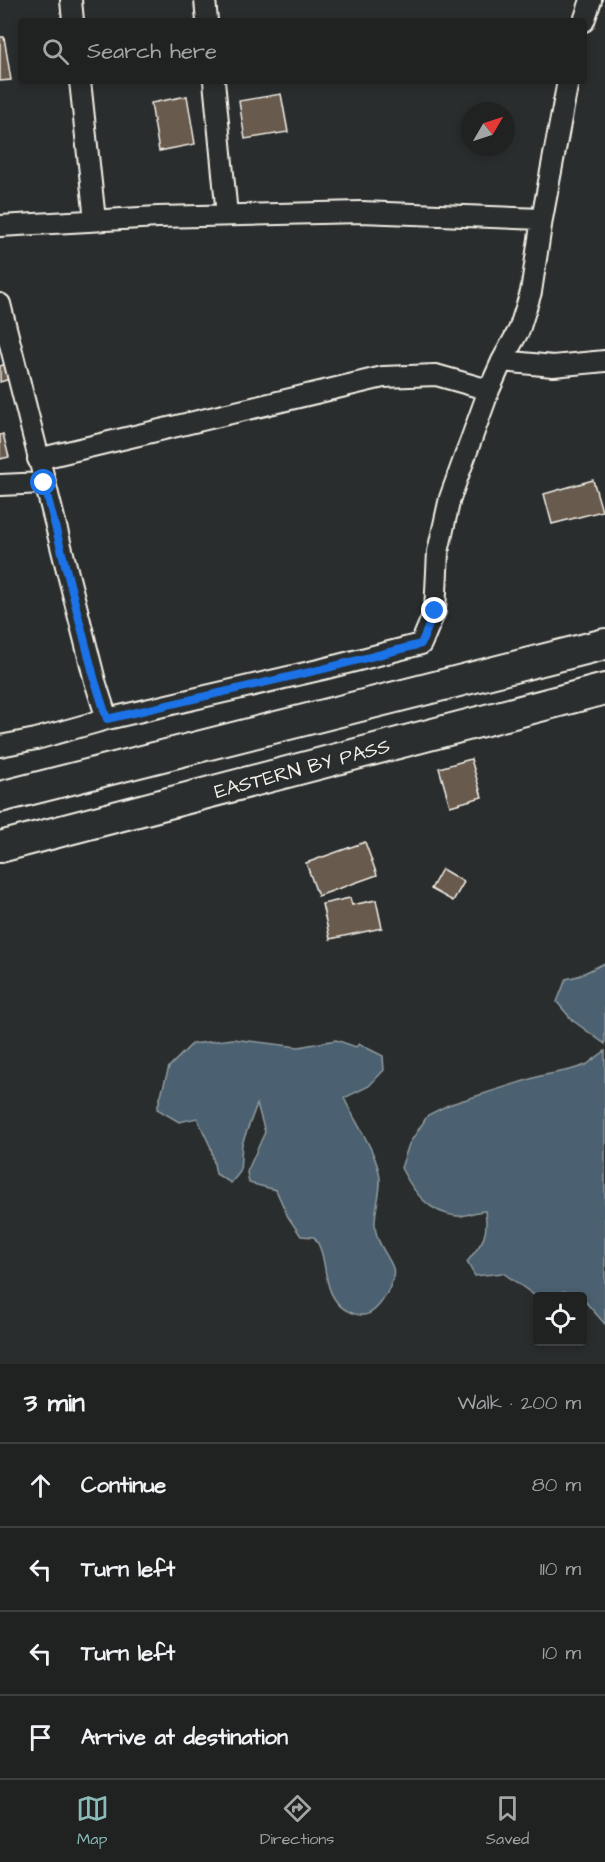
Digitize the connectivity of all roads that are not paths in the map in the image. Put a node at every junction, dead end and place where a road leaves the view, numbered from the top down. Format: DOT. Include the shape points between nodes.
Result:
graph roads {
  1 [pos="71,0"];
  2 [pos="205,0"];
  3 [pos="591,0"];
  4 [pos="73,18"];
  5 [pos="207,18"];
  6 [pos="585,18"];
  7 [pos="80,84"];
  8 [pos="213,84"];
  9 [pos="567,84"];
  10 [pos="227,215"];
  11 [pos="542,219"];
  12 [pos="96,220"];
  13 [pos="0,226"];
  14 [pos="0,304"];
  15 [pos="502,361"];
  16 [pos="605,361"];
  17 [pos="489,390"];
  18 [pos="38,459"];
  19 [pos="44,483"];
  20 [pos="0,486"];
  21 [pos="605,645"];
  22 [pos="605,689"];
  23 [pos="107,719"];
  24 [pos="0,746"];
  25 [pos="0,797"];
  26 [pos="0,847"];
  1 -- 4 [label="street"];
  2 -- 5 [label="street"];
  3 -- 6 [label="street"];
  7 -- 12 [label="street"];
  8 -- 10 [label="street"];
  9 -- 11 [label="street"];
  10 -- 11 [label="street" via="361,212"];
  10 -- 12 [label="street"];
  11 -- 15 [label="street" via="531,292 519,330"];
  12 -- 13 [label="street"];
  14 -- 18 [label="street"];
  15 -- 16 [label="street" via="553,366"];
  15 -- 17 [label="street"];
  17 -- 18 [label="street" via="436,375 383,377"];
  17 -- 23 [label="street" via="450,498 438,552 435,611 421,644"];
  18 -- 19 [label="street"];
  19 -- 20 [label="street"];
  19 -- 23 [label="street"];
  21 -- 25 [label="main road"];
  22 -- 26 [label="main road, EASTERN BY PASS"];
  23 -- 24 [label="street"];
}
